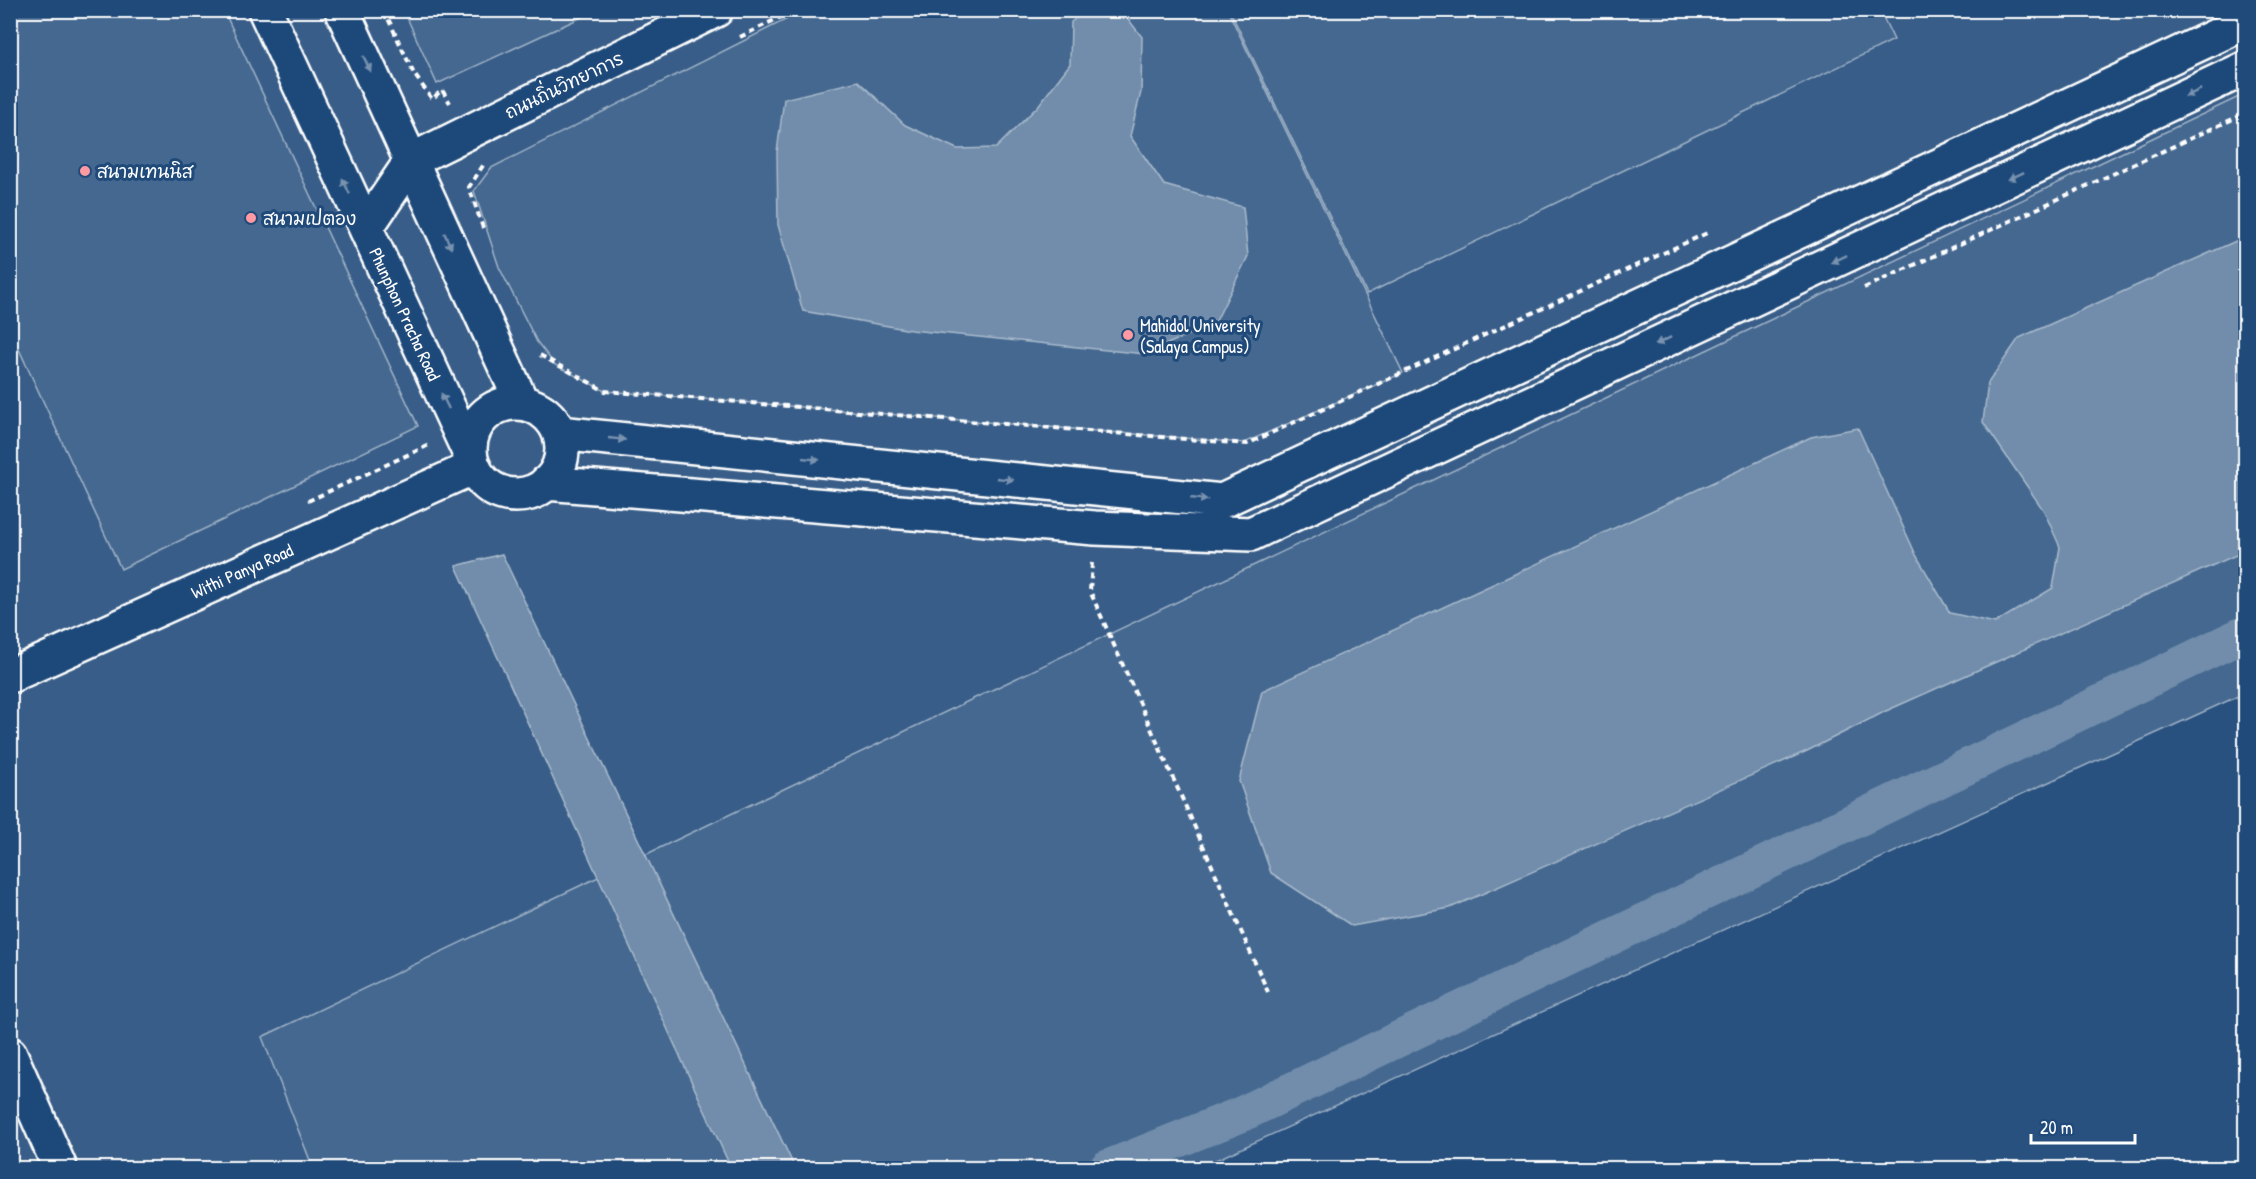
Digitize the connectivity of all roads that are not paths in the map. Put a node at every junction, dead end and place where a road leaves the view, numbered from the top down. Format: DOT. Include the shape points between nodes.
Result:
graph roads {
  1 [pos="265,10"];
  2 [pos="342,10"];
  3 [pos="716,10"];
  4 [pos="2246,22"];
  5 [pos="2246,68"];
  6 [pos="412,160"];
  7 [pos="366,228"];
  8 [pos="522,403"];
  9 [pos="559,433"];
  10 [pos="472,460"];
  11 [pos="546,483"];
  12 [pos="10,676"];
  13 [pos="10,1054"];
  14 [pos="60,1168"];
  7 -- 1 [label="lane, Phunphon Pracha Road, one-way"];
  2 -- 6 [label="lane, one-way"];
  3 -- 6 [label="lane, ถนนถิ่นวิทยาการ"];
  9 -- 4 [label="lane, one-way" via="1222,501"];
  5 -- 11 [label="lane, one-way" via="1251,534 1095,528"];
  6 -- 7 [label="lane"];
  6 -- 8 [label="lane, one-way"];
  10 -- 7 [label="lane, Phunphon Pracha Road, one-way"];
  8 -- 9 [label="lane" via="545,413"];
  8 -- 10 [label="lane" via="502,405 484,416 473,433"];
  9 -- 11 [label="lane" via="560,460"];
  10 -- 11 [label="lane" via="492,487 505,493 527,493"];
  10 -- 12 [label="lane, Withi Panya Road"];
  13 -- 14 [label="lane"];
}
